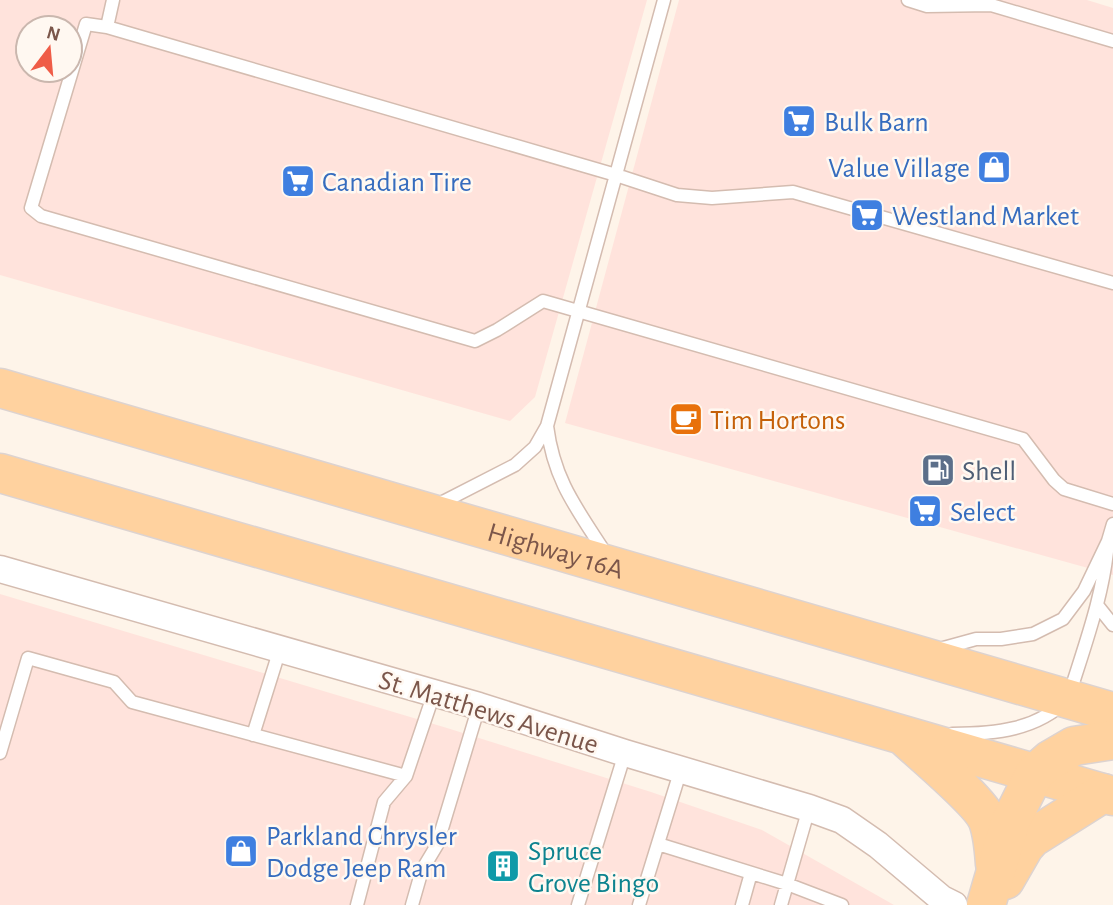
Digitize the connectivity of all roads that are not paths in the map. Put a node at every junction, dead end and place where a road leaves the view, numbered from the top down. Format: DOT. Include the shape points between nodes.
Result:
graph roads {
  1 [pos="113,0"];
  2 [pos="664,0"];
  3 [pos="908,0"];
  4 [pos="107,27"];
  5 [pos="1113,41"];
  6 [pos="616,175"];
  7 [pos="1113,283"];
  8 [pos="579,312"];
  9 [pos="0,388"];
  10 [pos="547,426"];
  11 [pos="0,473"];
  12 [pos="1113,504"];
  13 [pos="424,511"];
  14 [pos="1113,524"];
  15 [pos="1108,541"];
  16 [pos="614,566"];
  17 [pos="0,569"];
  18 [pos="1097,605"];
  19 [pos="1113,625"];
  20 [pos="280,649"];
  21 [pos="919,654"];
  22 [pos="434,693"];
  23 [pos="1068,699"];
  24 [pos="479,706"];
  25 [pos="1113,712"];
  26 [pos="253,735"];
  27 [pos="903,735"];
  28 [pos="1113,740"];
  29 [pos="0,753"];
  30 [pos="625,753"];
  31 [pos="681,769"];
  32 [pos="1035,773"];
  33 [pos="406,776"];
  34 [pos="1108,794"];
  35 [pos="809,808"];
  36 [pos="658,844"];
  37 [pos="751,873"];
  38 [pos="787,884"];
  39 [pos="991,894"];
  40 [pos="358,905"];
  41 [pos="412,905"];
  42 [pos="578,905"];
  43 [pos="639,905"];
  44 [pos="742,905"];
  45 [pos="781,905"];
  46 [pos="842,905"];
  47 [pos="954,905"];
  1 -- 4 [label="lane"];
  2 -- 6 [label="lane"];
  3 -- 5 [label="lane" via="927,6 991,5"];
  4 -- 6 [label="lane"];
  4 -- 8 [label="lane" via="86,24 31,208 41,216 475,341 543,301"];
  6 -- 7 [label="lane" via="677,195 712,198 793,192"];
  6 -- 8 [label="lane"];
  8 -- 10 [label="lane"];
  8 -- 12 [label="lane" via="1023,439 1064,489"];
  9 -- 13 [label="main road, Highway 16A"];
  10 -- 13 [label="lane" via="535,447 515,466"];
  10 -- 16 [label="lane" via="559,478"];
  11 -- 27 [label="main road"];
  13 -- 16 [label="main road, Highway 16A"];
  14 -- 15 [label="lane"];
  15 -- 18 [label="lane"];
  15 -- 21 [label="lane" via="1084,591 1063,619 1033,634 976,639"];
  16 -- 21 [label="main road, Highway 16A"];
  17 -- 20 [label="street, St. Matthews Avenue"];
  18 -- 19 [label="lane"];
  18 -- 23 [label="lane"];
  20 -- 22 [label="street, St. Matthews Avenue"];
  20 -- 26 [label="lane"];
  21 -- 23 [label="main road, Highway 16A"];
  22 -- 24 [label="street, St. Matthews Avenue"];
  22 -- 33 [label="lane"];
  23 -- 25 [label="main road, Highway 16A"];
  23 -- 27 [label="lane" via="1024,728"];
  24 -- 30 [label="street, St. Matthews Avenue"];
  24 -- 41 [label="lane" via="437,845 422,870"];
  26 -- 29 [label="lane" via="132,702 114,682 28,658"];
  26 -- 33 [label="lane"];
  27 -- 32 [label="main road"];
  27 -- 39 [label="main road" via="988,818 994,845"];
  28 -- 32 [label="main road" via="1074,746"];
  30 -- 31 [label="street, St. Matthews Avenue"];
  30 -- 42 [label="lane"];
  31 -- 35 [label="street, St. Matthews Avenue"];
  31 -- 36 [label="lane"];
  32 -- 34 [label="main road"];
  32 -- 39 [label="main road" via="1010,823"];
  33 -- 40 [label="lane" via="384,802"];
  34 -- 39 [label="main road" via="1032,838"];
  35 -- 38 [label="lane"];
  35 -- 47 [label="street, St. Matthews Avenue" via="842,820"];
  36 -- 37 [label="lane"];
  36 -- 43 [label="lane"];
  37 -- 38 [label="lane"];
  37 -- 44 [label="lane"];
  38 -- 45 [label="lane"];
  38 -- 46 [label="lane"];
}
